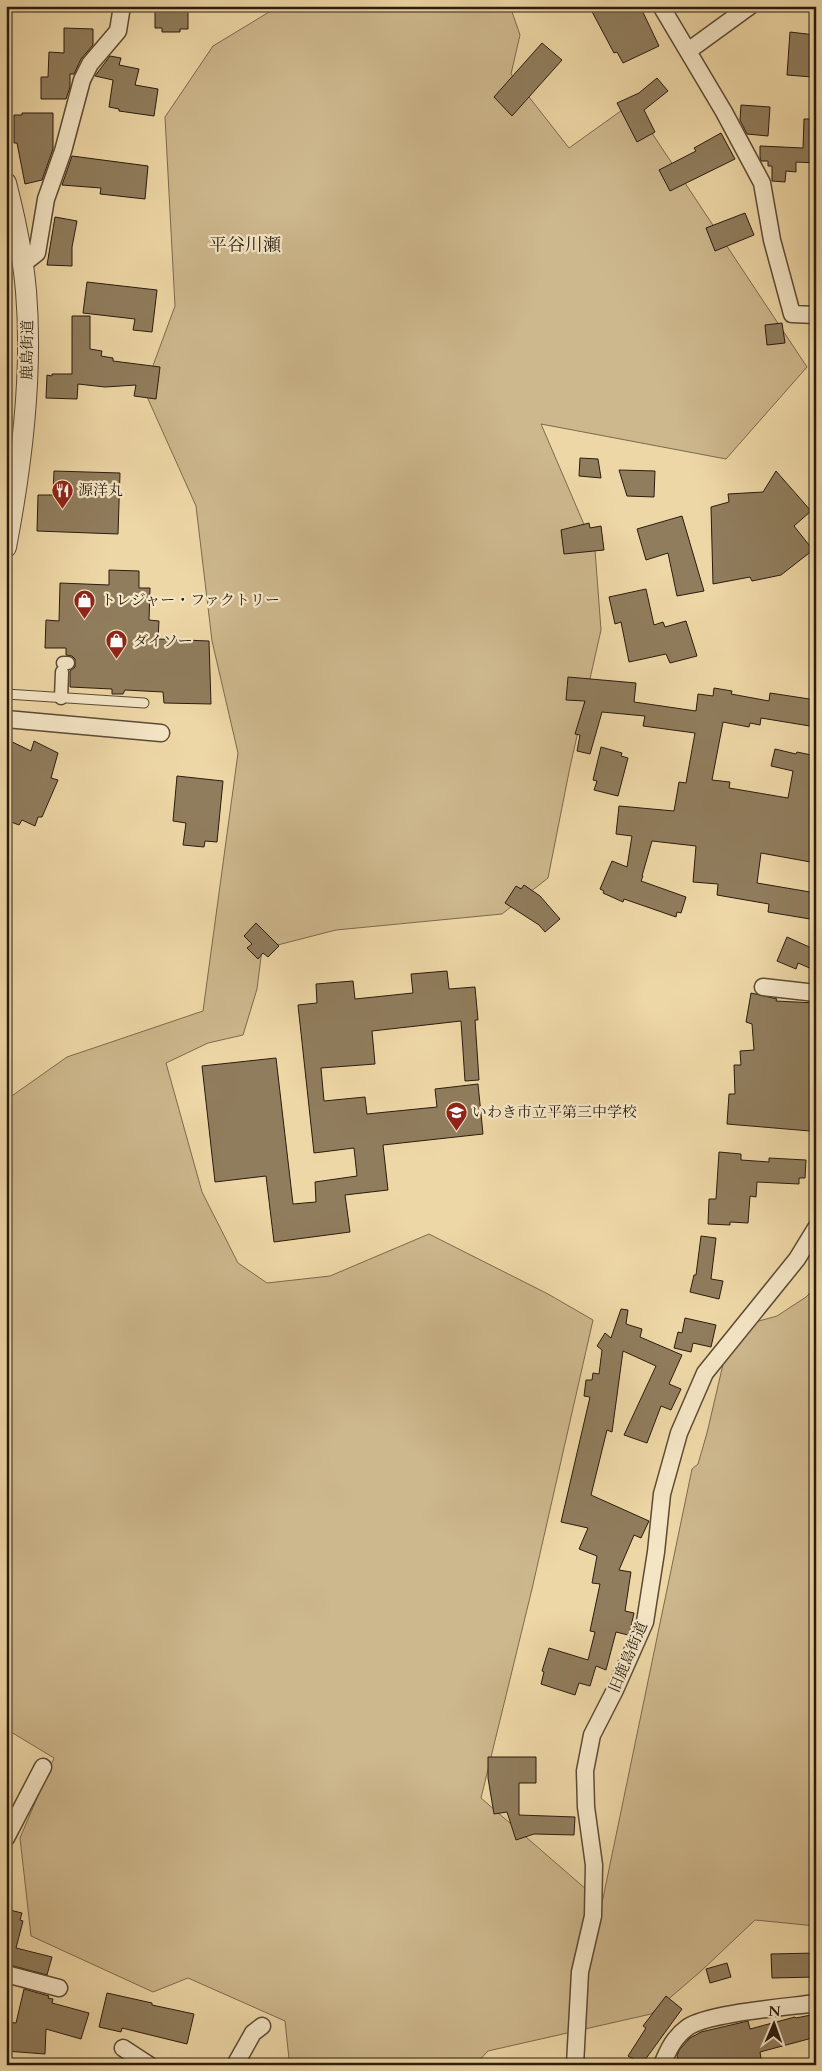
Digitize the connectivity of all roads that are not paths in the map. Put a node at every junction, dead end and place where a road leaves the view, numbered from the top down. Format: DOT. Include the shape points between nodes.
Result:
graph roads {
  1 [pos="122,6"];
  2 [pos="661,6"];
  3 [pos="750,6"];
  4 [pos="688,51"];
  5 [pos="6,183"];
  6 [pos="23,264"];
  7 [pos="816,315"];
  8 [pos="6,547"];
  9 [pos="64,666"];
  10 [pos="6,694"];
  11 [pos="61,698"];
  12 [pos="144,703"];
  13 [pos="6,719"];
  14 [pos="161,733"];
  15 [pos="763,987"];
  16 [pos="816,993"];
  17 [pos="816,1228"];
  18 [pos="43,1767"];
  19 [pos="6,1838"];
  20 [pos="6,1974"];
  21 [pos="60,1988"];
  22 [pos="816,2003"];
  23 [pos="262,2026"];
  24 [pos="123,2048"];
  25 [pos="149,2065"];
  26 [pos="235,2065"];
  27 [pos="575,2065"];
  28 [pos="662,2065"];
  1 -- 6 [label="street" via="118,31 90,64 82,80 46,199 36,253"];
  2 -- 4 [label="street"];
  3 -- 4 [label="street"];
  4 -- 7 [label="street" via="762,182 772,240 792,314"];
  5 -- 6 [label="street, 鹿島街道"];
  6 -- 8 [label="street, 鹿島街道" via="27,306 25,421"];
  9 -- 11 [label="street"];
  10 -- 11 [label="lane"];
  11 -- 12 [label="lane"];
  13 -- 14 [label="street"];
  15 -- 16 [label="street"];
  17 -- 27 [label="street, 旧鹿島街道" via="797,1258 705,1373 679,1433 662,1494 645,1622 592,1734 585,1771 594,1865 593,1916 580,1972"];
  18 -- 19 [label="street"];
  20 -- 21 [label="street"];
  22 -- 28 [label="street" via="722,2016 690,2026 669,2048"];
  23 -- 26 [label="street" via="253,2033"];
  24 -- 25 [label="street"];
}
